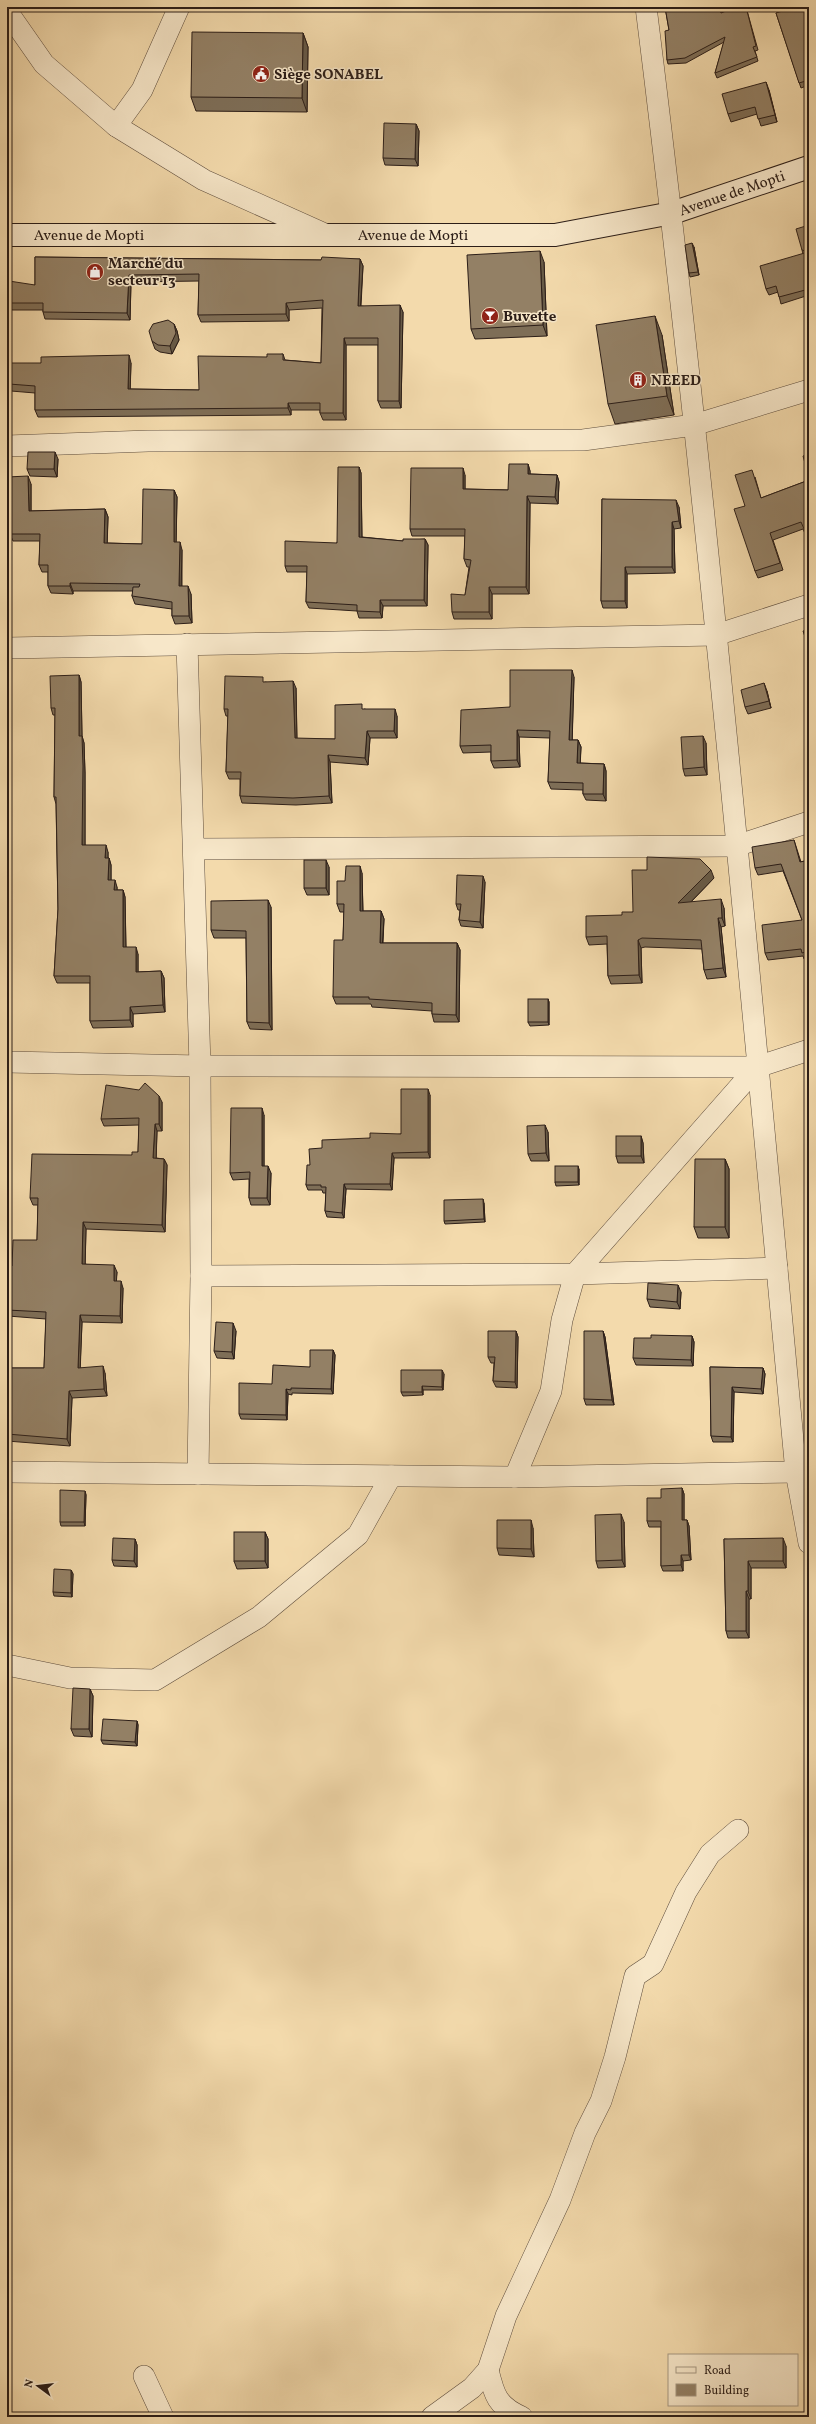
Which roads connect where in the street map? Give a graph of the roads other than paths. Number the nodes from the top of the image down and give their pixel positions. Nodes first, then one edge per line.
1 (179, 7) edge
2 (646, 7) edge
3 (7, 11) edge
4 (116, 126) junction
5 (809, 167) edge
6 (672, 214) junction
7 (7, 235) edge
8 (327, 235) junction
9 (809, 390) edge
10 (694, 425) junction
11 (7, 446) edge
12 (809, 605) edge
13 (716, 635) junction
14 (187, 644) junction
15 (7, 648) edge
16 (809, 822) edge
17 (736, 846) junction
18 (194, 850) junction
19 (809, 1050) edge
20 (7, 1062) edge
21 (200, 1066) junction
22 (756, 1067) junction
23 (777, 1268) junction
24 (575, 1274) junction
25 (201, 1276) junction
26 (803, 1470) edge
27 (7, 1472) edge
28 (198, 1474) junction
29 (391, 1476) junction
30 (515, 1477) junction
31 (809, 1543) edge
32 (7, 1664) edge
33 (738, 1830) dead end
34 (488, 2370) junction
35 (144, 2376) dead end
36 (163, 2417) edge
37 (432, 2417) edge
38 (522, 2417) edge

1 - 4 street
2 - 6 street
3 - 4 street
4 - 8 street
5 - 6 street, Avenue de Mopti
6 - 8 street, Avenue de Mopti
6 - 10 street
7 - 8 street, Avenue de Mopti
9 - 10 street
10 - 11 street
10 - 13 street
12 - 13 street
13 - 14 street
13 - 17 street
14 - 15 street
14 - 18 street
16 - 17 street
17 - 18 street
17 - 22 street
18 - 21 street
19 - 22 street
20 - 21 street
21 - 22 street
21 - 25 street
22 - 23 street
22 - 24 street
23 - 24 street
23 - 26 street
24 - 25 street
24 - 30 street
25 - 28 street
26 - 30 street
26 - 31 street
27 - 28 street
28 - 29 street
29 - 30 street
29 - 32 street
33 - 34 street
34 - 37 street
34 - 38 street
35 - 36 street

